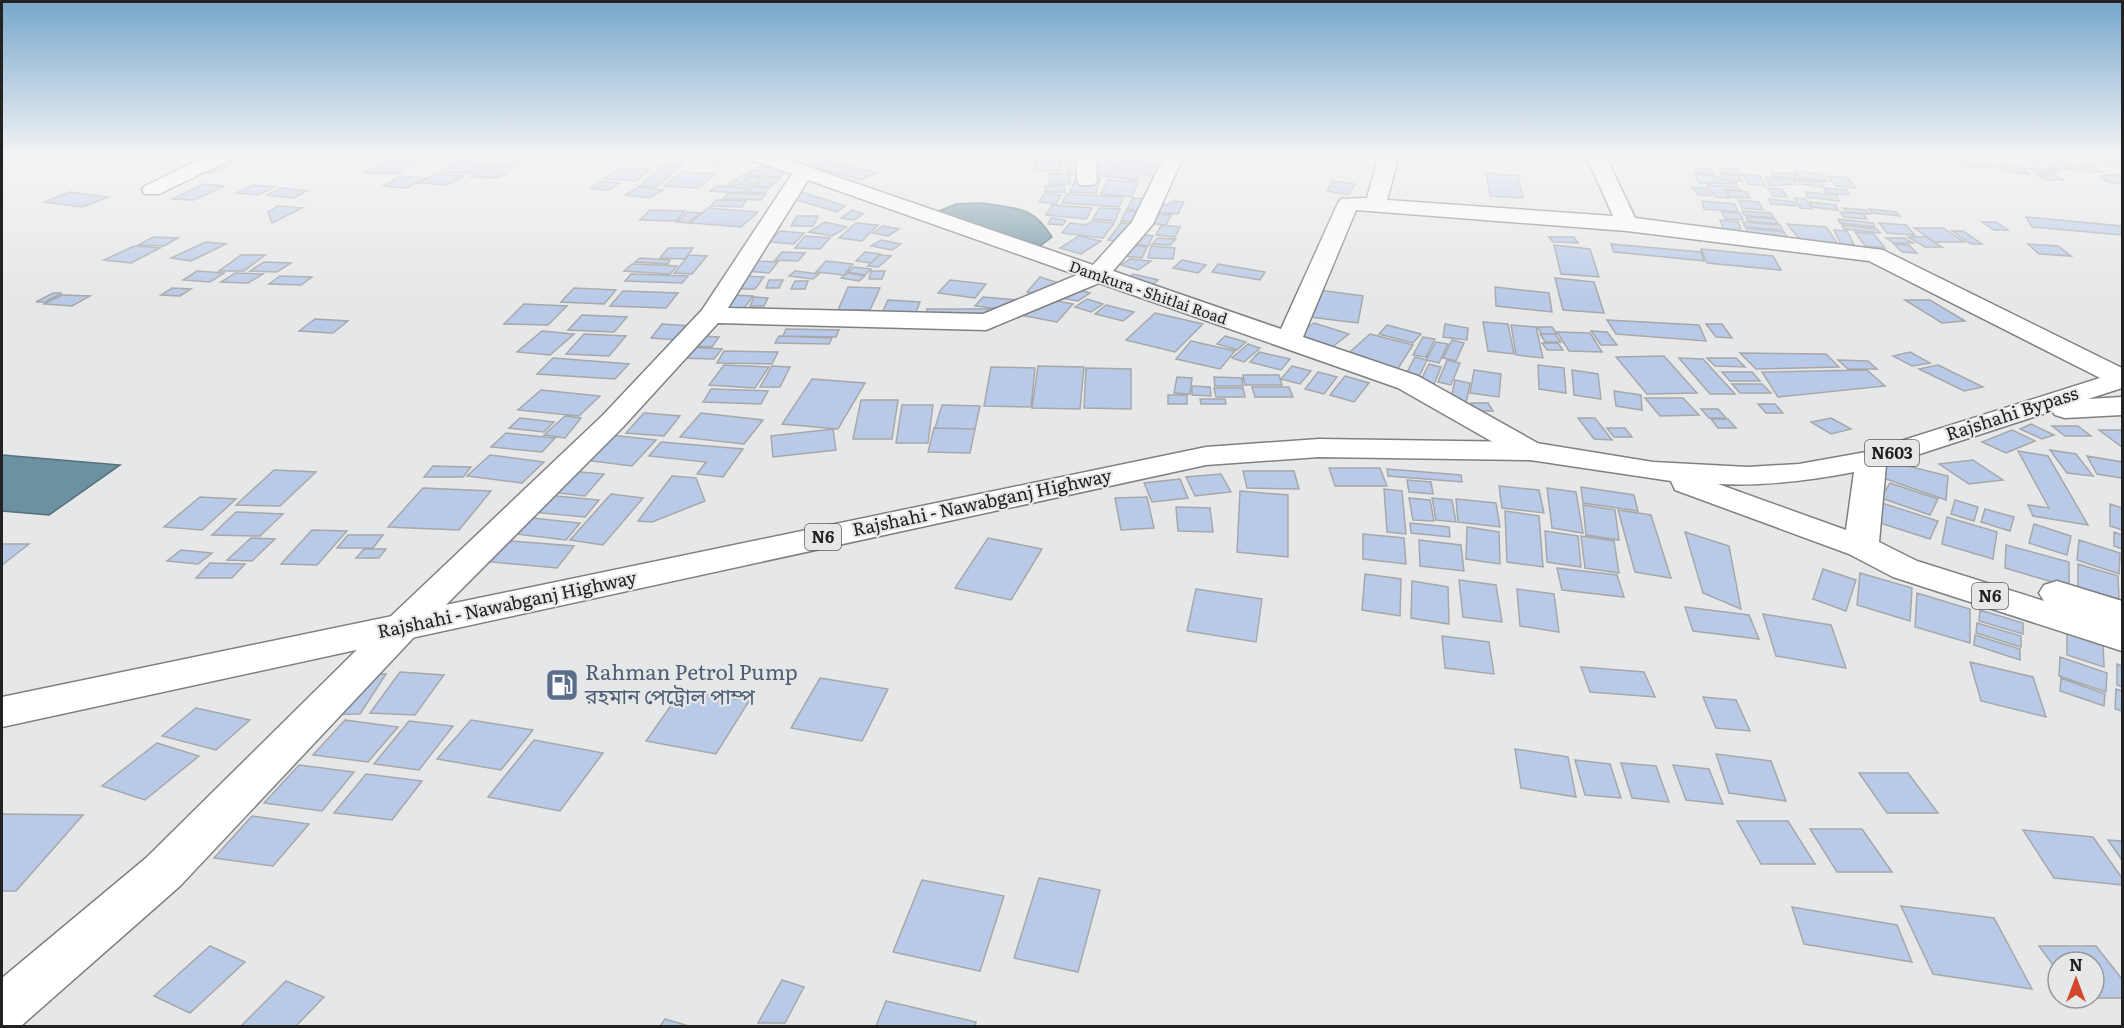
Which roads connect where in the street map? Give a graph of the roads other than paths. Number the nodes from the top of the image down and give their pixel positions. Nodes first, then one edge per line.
1 (769, 203) edge
2 (897, 203) edge
3 (1152, 203) edge
4 (1617, 203) edge
5 (1375, 205) joint
6 (1627, 224) junction
7 (1097, 275) junction
8 (711, 315) junction
9 (1288, 342) junction
10 (2122, 379) edge
11 (2122, 406) edge
12 (2024, 410) junction
13 (1530, 451) junction
14 (1871, 460) junction
15 (1653, 471) junction
16 (1861, 547) junction
17 (2122, 614) edge
18 (402, 627) junction
19 (2122, 638) edge
20 (2, 711) edge
21 (2, 1010) edge

1 - 8 main road
2 - 7 main road, Damkura - Shitlai Road
3 - 7 main road
4 - 6 main road
5 - 6 main road
5 - 9 main road
6 - 10 main road
7 - 8 main road
7 - 9 main road, Damkura - Shitlai Road
8 - 18 main road
9 - 13 main road, Damkura - Shitlai Road
10 - 12 main road, Rajshahi Bypass / N603
11 - 12 main road, N603
12 - 14 main road, Rajshahi Bypass / N603
13 - 15 main road, Rajshahi - Nawabganj Highway / N6
13 - 18 main road, Rajshahi - Nawabganj Highway / N6
14 - 15 main road, Rajshahi Bypass / N603
14 - 16 main road
15 - 16 main road, N6
16 - 17 main road, N6
16 - 19 main road, N6
18 - 20 main road, Rajshahi - Nawabganj Highway / N6
18 - 21 main road

